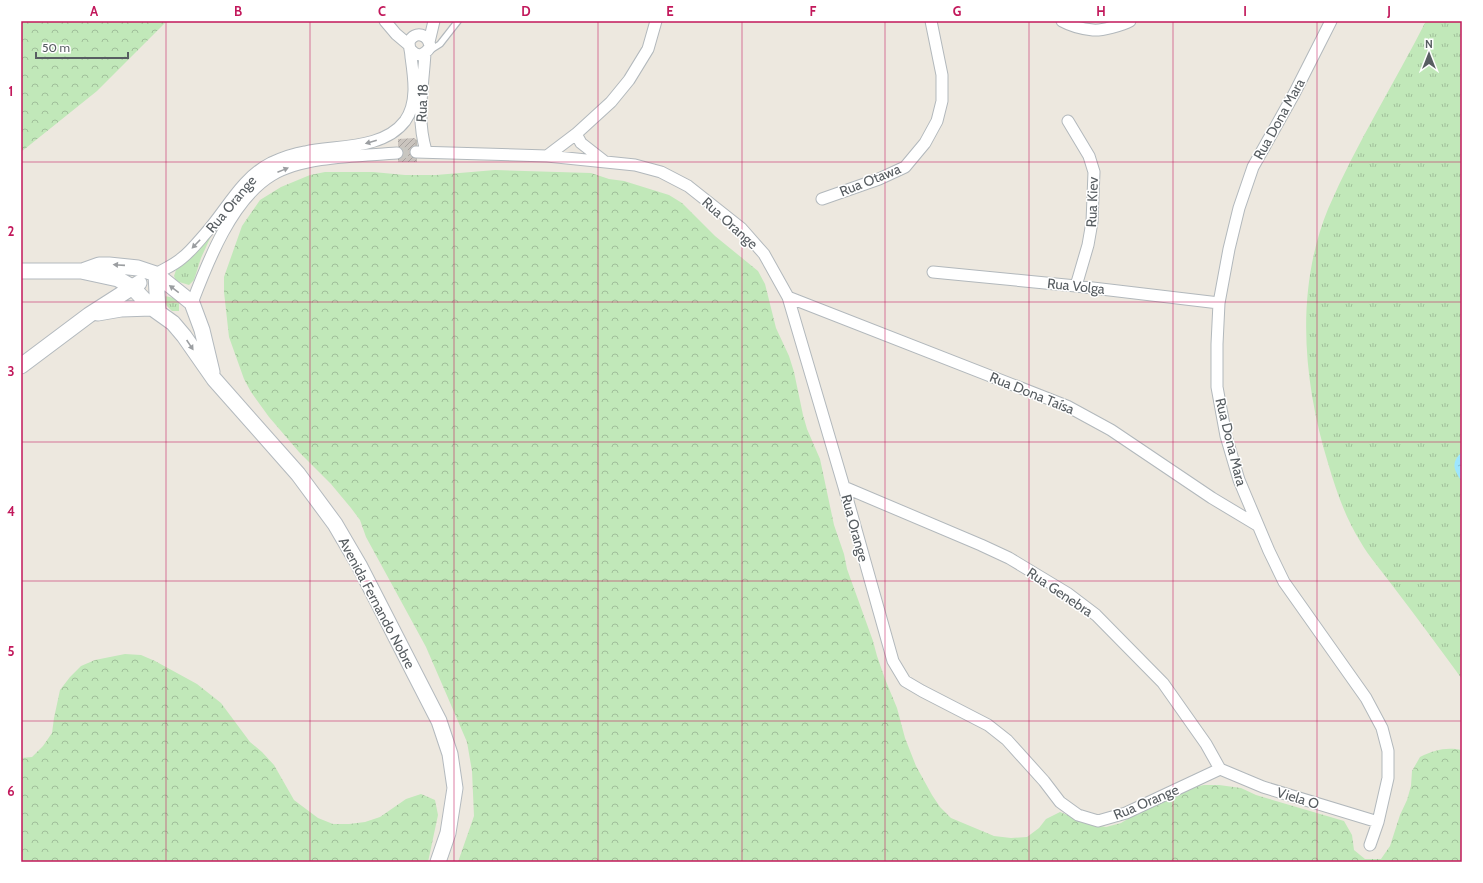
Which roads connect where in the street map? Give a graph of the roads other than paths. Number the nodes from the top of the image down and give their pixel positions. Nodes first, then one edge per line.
1 (385, 21) edge
2 (427, 21) edge
3 (434, 21) edge
4 (458, 21) edge
5 (656, 21) edge
6 (931, 21) edge
7 (1062, 21) edge
8 (1130, 21) edge
9 (1331, 21) edge
10 (412, 42) junction
11 (427, 49) junction
12 (1068, 121) dead end
13 (404, 123) joint
14 (576, 134) junction
15 (397, 153) tunnel mouth
16 (547, 156) junction
17 (607, 163) junction
18 (822, 199) dead end
19 (21, 271) edge
20 (81, 271) junction
21 (933, 272) dead end
22 (156, 274) junction
23 (1076, 286) junction
24 (132, 287) junction
25 (788, 297) junction
26 (192, 303) junction
27 (1219, 303) junction
28 (155, 310) junction
29 (89, 315) junction
30 (173, 323) junction
31 (21, 366) edge
32 (214, 379) junction
33 (844, 487) junction
34 (1257, 525) junction
35 (1220, 769) junction
36 (1378, 822) junction
37 (1370, 845) dead end
38 (438, 862) edge

1 - 10 street
2 - 10 street
3 - 11 street, Rua 18
4 - 11 lane
5 - 14 street
6 - 18 street, Rua Otawa
7 - 8 street
9 - 27 street, Rua Dona Mara
10 - 11 street
10 - 11 street
10 - 13 street, Rua 18
11 - 16 street, Rua 18
12 - 23 street, Rua Kiev
13 -> 22 street, Rua Orange
14 - 16 street
14 - 17 street
26 -> 15 street, Rua Orange
16 - 17 street, Rua Orange
17 - 25 street, Rua Orange
19 - 20 main road
22 -> 20 main road
20 - 24 main road, Avenida Fernando Nobre
21 - 23 street, Rua Volga
22 - 24 main road
26 -> 22 main road
22 - 28 main road
23 - 27 street, Rua Volga
24 - 28 main road, Avenida Fernando Nobre
24 - 29 main road
25 - 33 street, Rua Orange
25 - 34 street, Rua Dona Taísa
26 - 30 main road
26 - 32 main road, Avenida Fernando Nobre
27 - 34 street, Rua Dona Mara
28 - 29 main road
28 - 30 main road, Avenida Fernando Nobre
29 - 31 main road
30 -> 32 main road, Avenida Fernando Nobre
32 - 38 main road, Avenida Fernando Nobre
33 - 35 street, Rua Genebra
33 - 35 street, Rua Orange
34 - 36 street, Rua Dona Mara
35 - 36 street, Viela O
36 - 37 street, Rua Dona Mara

